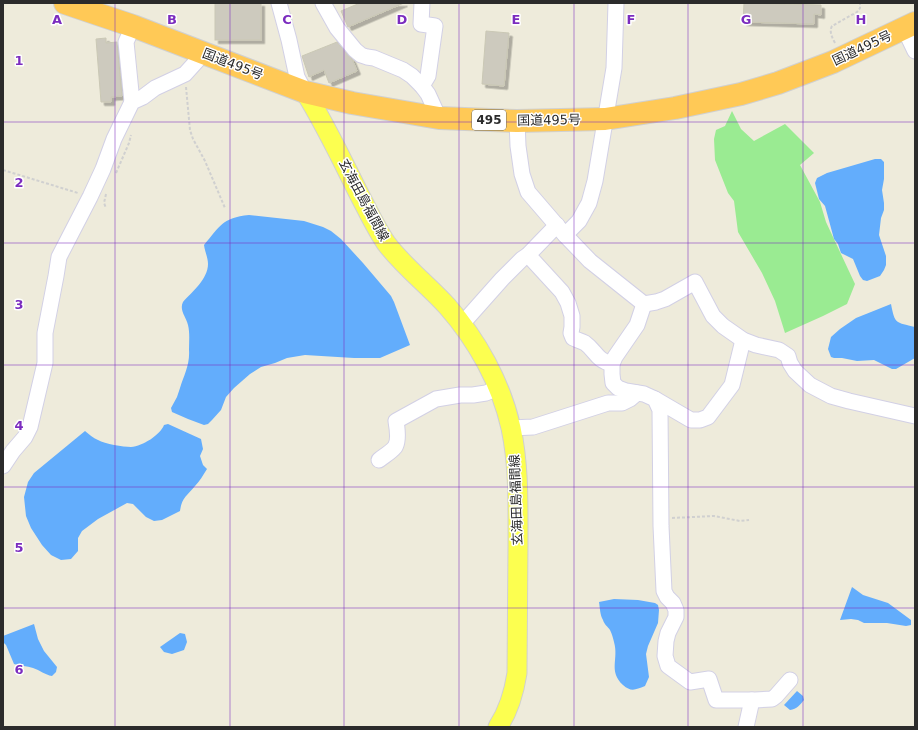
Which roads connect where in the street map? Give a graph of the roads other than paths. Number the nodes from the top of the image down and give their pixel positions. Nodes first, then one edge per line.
1 (65, 3) edge
2 (279, 3) edge
3 (323, 3) edge
4 (422, 3) edge
5 (616, 3) edge
6 (133, 26) junction
7 (910, 26) edge
8 (915, 51) edge
9 (204, 53) junction
10 (422, 86) junction
11 (305, 92) junction
12 (132, 102) junction
13 (439, 118) junction
14 (605, 119) junction
15 (517, 121) junction
16 (561, 230) junction
17 (528, 255) junction
18 (644, 304) junction
19 (462, 324) junction
20 (743, 340) junction
21 (612, 364) junction
22 (498, 388) junction
23 (637, 393) junction
24 (655, 399) junction
25 (915, 416) edge
26 (511, 428) junction
27 (379, 460) dead end
28 (3, 466) edge
29 (790, 680) dead end
30 (752, 700) junction
31 (498, 727) edge
32 (746, 727) edge

1 - 6 highway, 国道495号 / 495
2 - 11 street
3 - 10 street
4 - 10 street
5 - 14 street
6 - 9 highway, 国道495号 / 495
6 - 12 street
7 - 8 street
7 - 14 highway, 国道495号 / 495
9 - 11 highway, 国道495号 / 495
9 - 12 street
10 - 13 street
11 - 13 highway, 国道495号 / 495
11 - 19 main road, 玄海田島福間線
12 - 28 street
13 - 15 highway, 国道495号 / 495
14 - 15 highway, 国道495号 / 495
14 - 16 street
15 - 16 street
16 - 17 street
16 - 18 street
17 - 19 street
17 - 21 street
18 - 20 street
18 - 21 street
19 - 22 main road, 玄海田島福間線
20 - 24 street
20 - 25 street
21 - 23 street
22 - 26 main road, 玄海田島福間線
22 - 27 street
23 - 24 street
23 - 26 street
24 - 30 street
26 - 31 main road, 玄海田島福間線
29 - 30 street
30 - 32 street

